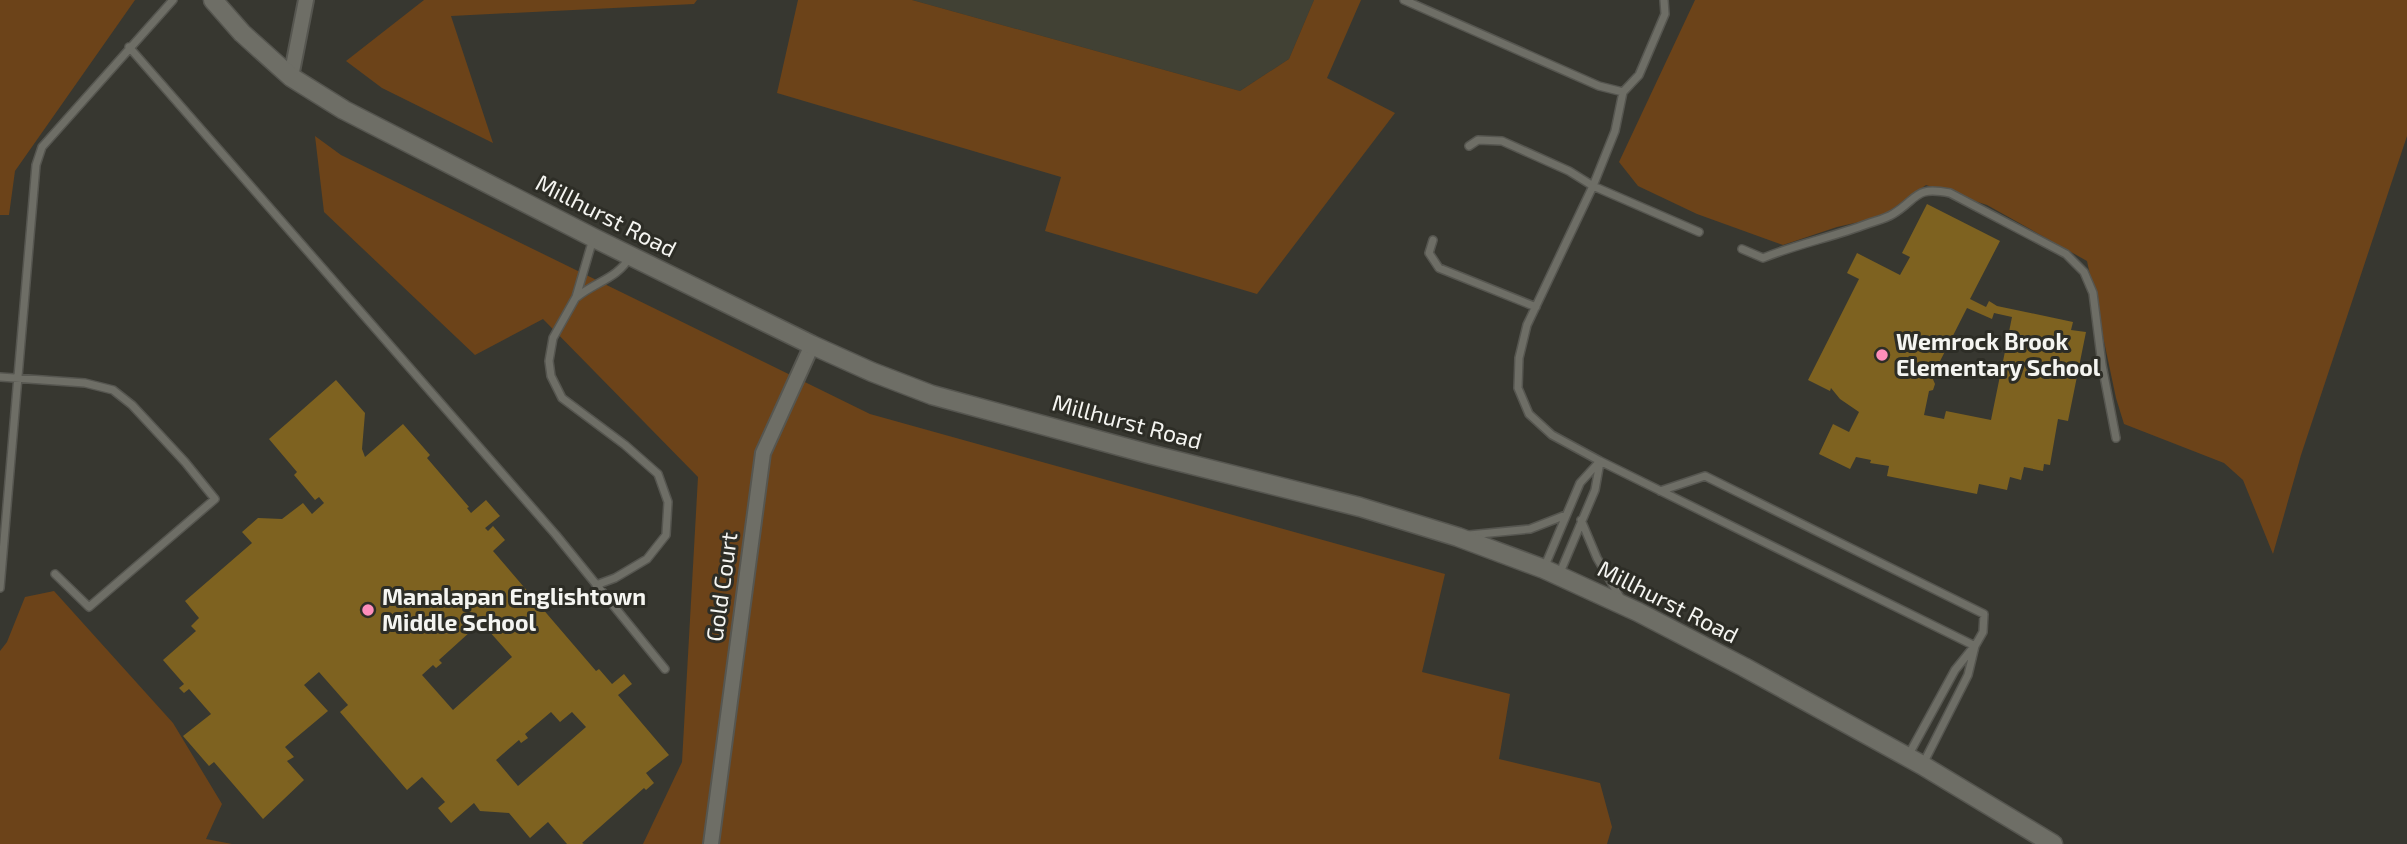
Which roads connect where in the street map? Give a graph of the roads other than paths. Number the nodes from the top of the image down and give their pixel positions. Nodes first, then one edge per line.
1 (173, 0) edge
2 (213, 0) edge
3 (306, 0) edge
4 (1404, 0) edge
5 (1664, 0) edge
6 (129, 47) junction
7 (291, 76) junction
8 (1623, 92) junction
9 (1469, 146) dead end
10 (1592, 186) junction
11 (1699, 232) dead end
12 (594, 238) junction
13 (1433, 240) dead end
14 (1742, 250) dead end
15 (630, 255) junction
16 (576, 297) junction
17 (1536, 307) junction
18 (812, 345) junction
19 (0, 377) edge
20 (17, 379) junction
21 (2116, 438) dead end
22 (1600, 461) junction
23 (1660, 491) junction
24 (1566, 515) junction
25 (1581, 520) junction
26 (1458, 537) junction
27 (1552, 572) junction
28 (55, 574) dead end
29 (596, 585) junction
30 (0, 588) edge
31 (1625, 606) junction
32 (1975, 646) junction
33 (666, 669) dead end
34 (1915, 761) junction
35 (711, 844) edge
36 (2053, 844) edge

1 - 6 lane
2 - 7 street, Millhurst Road
3 - 7 street
4 - 8 lane
5 - 8 lane
6 - 20 lane
6 - 29 lane
7 - 12 street, Millhurst Road
8 - 10 lane
9 - 10 lane
10 - 11 lane
10 - 17 lane
12 - 15 street, Millhurst Road
12 - 16 lane
13 - 17 lane
14 - 21 lane
15 - 16 lane
15 - 18 street, Millhurst Road
16 - 29 lane
17 - 22 lane
18 - 26 street, Millhurst Road
18 - 35 street, Gold Court
19 - 20 lane
20 - 28 lane
20 - 30 lane
22 - 23 lane
22 - 24 lane
22 - 25 lane
23 - 32 lane
23 - 32 lane
24 - 26 lane
24 - 27 lane
25 - 27 lane
25 - 31 lane
26 - 27 street, Millhurst Road
27 - 31 street, Millhurst Road
29 - 33 lane
31 - 34 street, Millhurst Road
32 - 34 lane
32 - 34 lane
34 - 36 street, Millhurst Road

